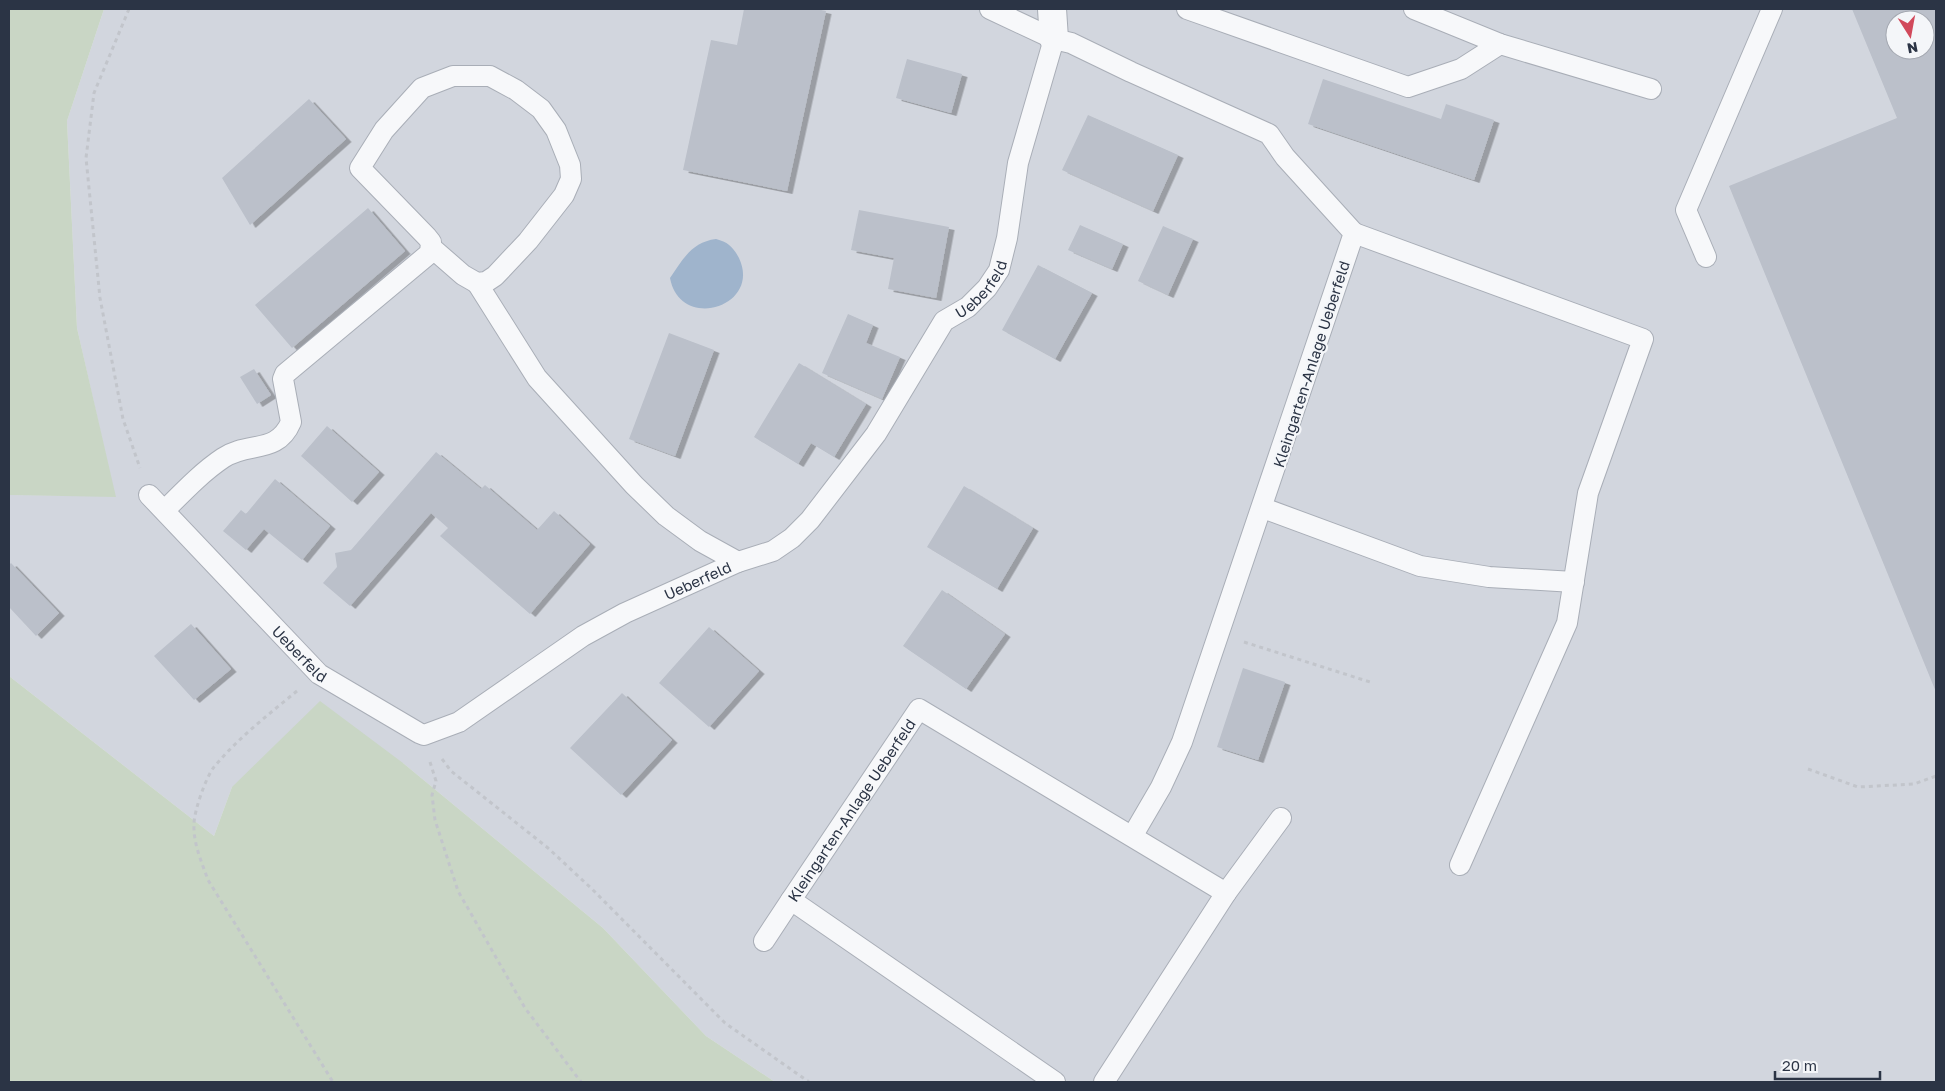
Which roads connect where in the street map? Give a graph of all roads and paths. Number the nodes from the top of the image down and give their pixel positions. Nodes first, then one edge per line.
1 (129, 9) edge
2 (990, 9) edge
3 (1052, 9) edge
4 (1187, 9) edge
5 (1414, 9) edge
6 (1772, 9) edge
7 (1054, 39) junction
8 (1500, 44) junction
9 (1651, 89) dead end
10 (1354, 233) junction
11 (432, 248) junction
12 (1706, 258) dead end
13 (477, 283) junction
14 (149, 495) joint
15 (1263, 508) junction
16 (165, 510) junction
17 (738, 562) junction
18 (1574, 582) junction
19 (1220, 634) junction
20 (318, 674) junction
21 (1370, 682) dead end
22 (421, 734) junction
23 (1808, 769) dead end
24 (1936, 776) edge
25 (1281, 818) dead end
26 (1133, 835) junction
27 (1460, 865) dead end
28 (1226, 893) junction
29 (791, 900) junction
30 (764, 941) dead end
31 (333, 1082) edge
32 (581, 1082) edge
33 (809, 1082) edge
34 (1055, 1082) edge
35 (1104, 1082) edge

1 - 14 path
2 - 7 lane
3 - 7 street
4 - 8 lane
5 - 8 lane
6 - 12 lane
7 - 10 lane
7 - 17 lane, Ueberfeld
8 - 9 lane
10 - 15 lane, Kleingarten-Anlage Ueberfeld
10 - 18 lane
11 - 13 lane
11 - 13 lane
11 - 16 lane
13 - 17 lane
14 - 16 lane, Ueberfeld
15 - 18 lane
15 - 19 lane, Kleingarten-Anlage Ueberfeld
16 - 20 lane, Ueberfeld
17 - 22 lane, Ueberfeld
18 - 27 lane
19 - 21 path
19 - 26 lane, Kleingarten-Anlage Ueberfeld
20 - 22 lane, Ueberfeld
20 - 31 path
22 - 32 path
22 - 33 path
23 - 24 path
25 - 28 lane
26 - 28 lane, Kleingarten-Anlage Ueberfeld
26 - 29 lane, Kleingarten-Anlage Ueberfeld
28 - 35 lane
29 - 30 lane
29 - 34 lane, Kleingarten-Anlage Ueberfeld

